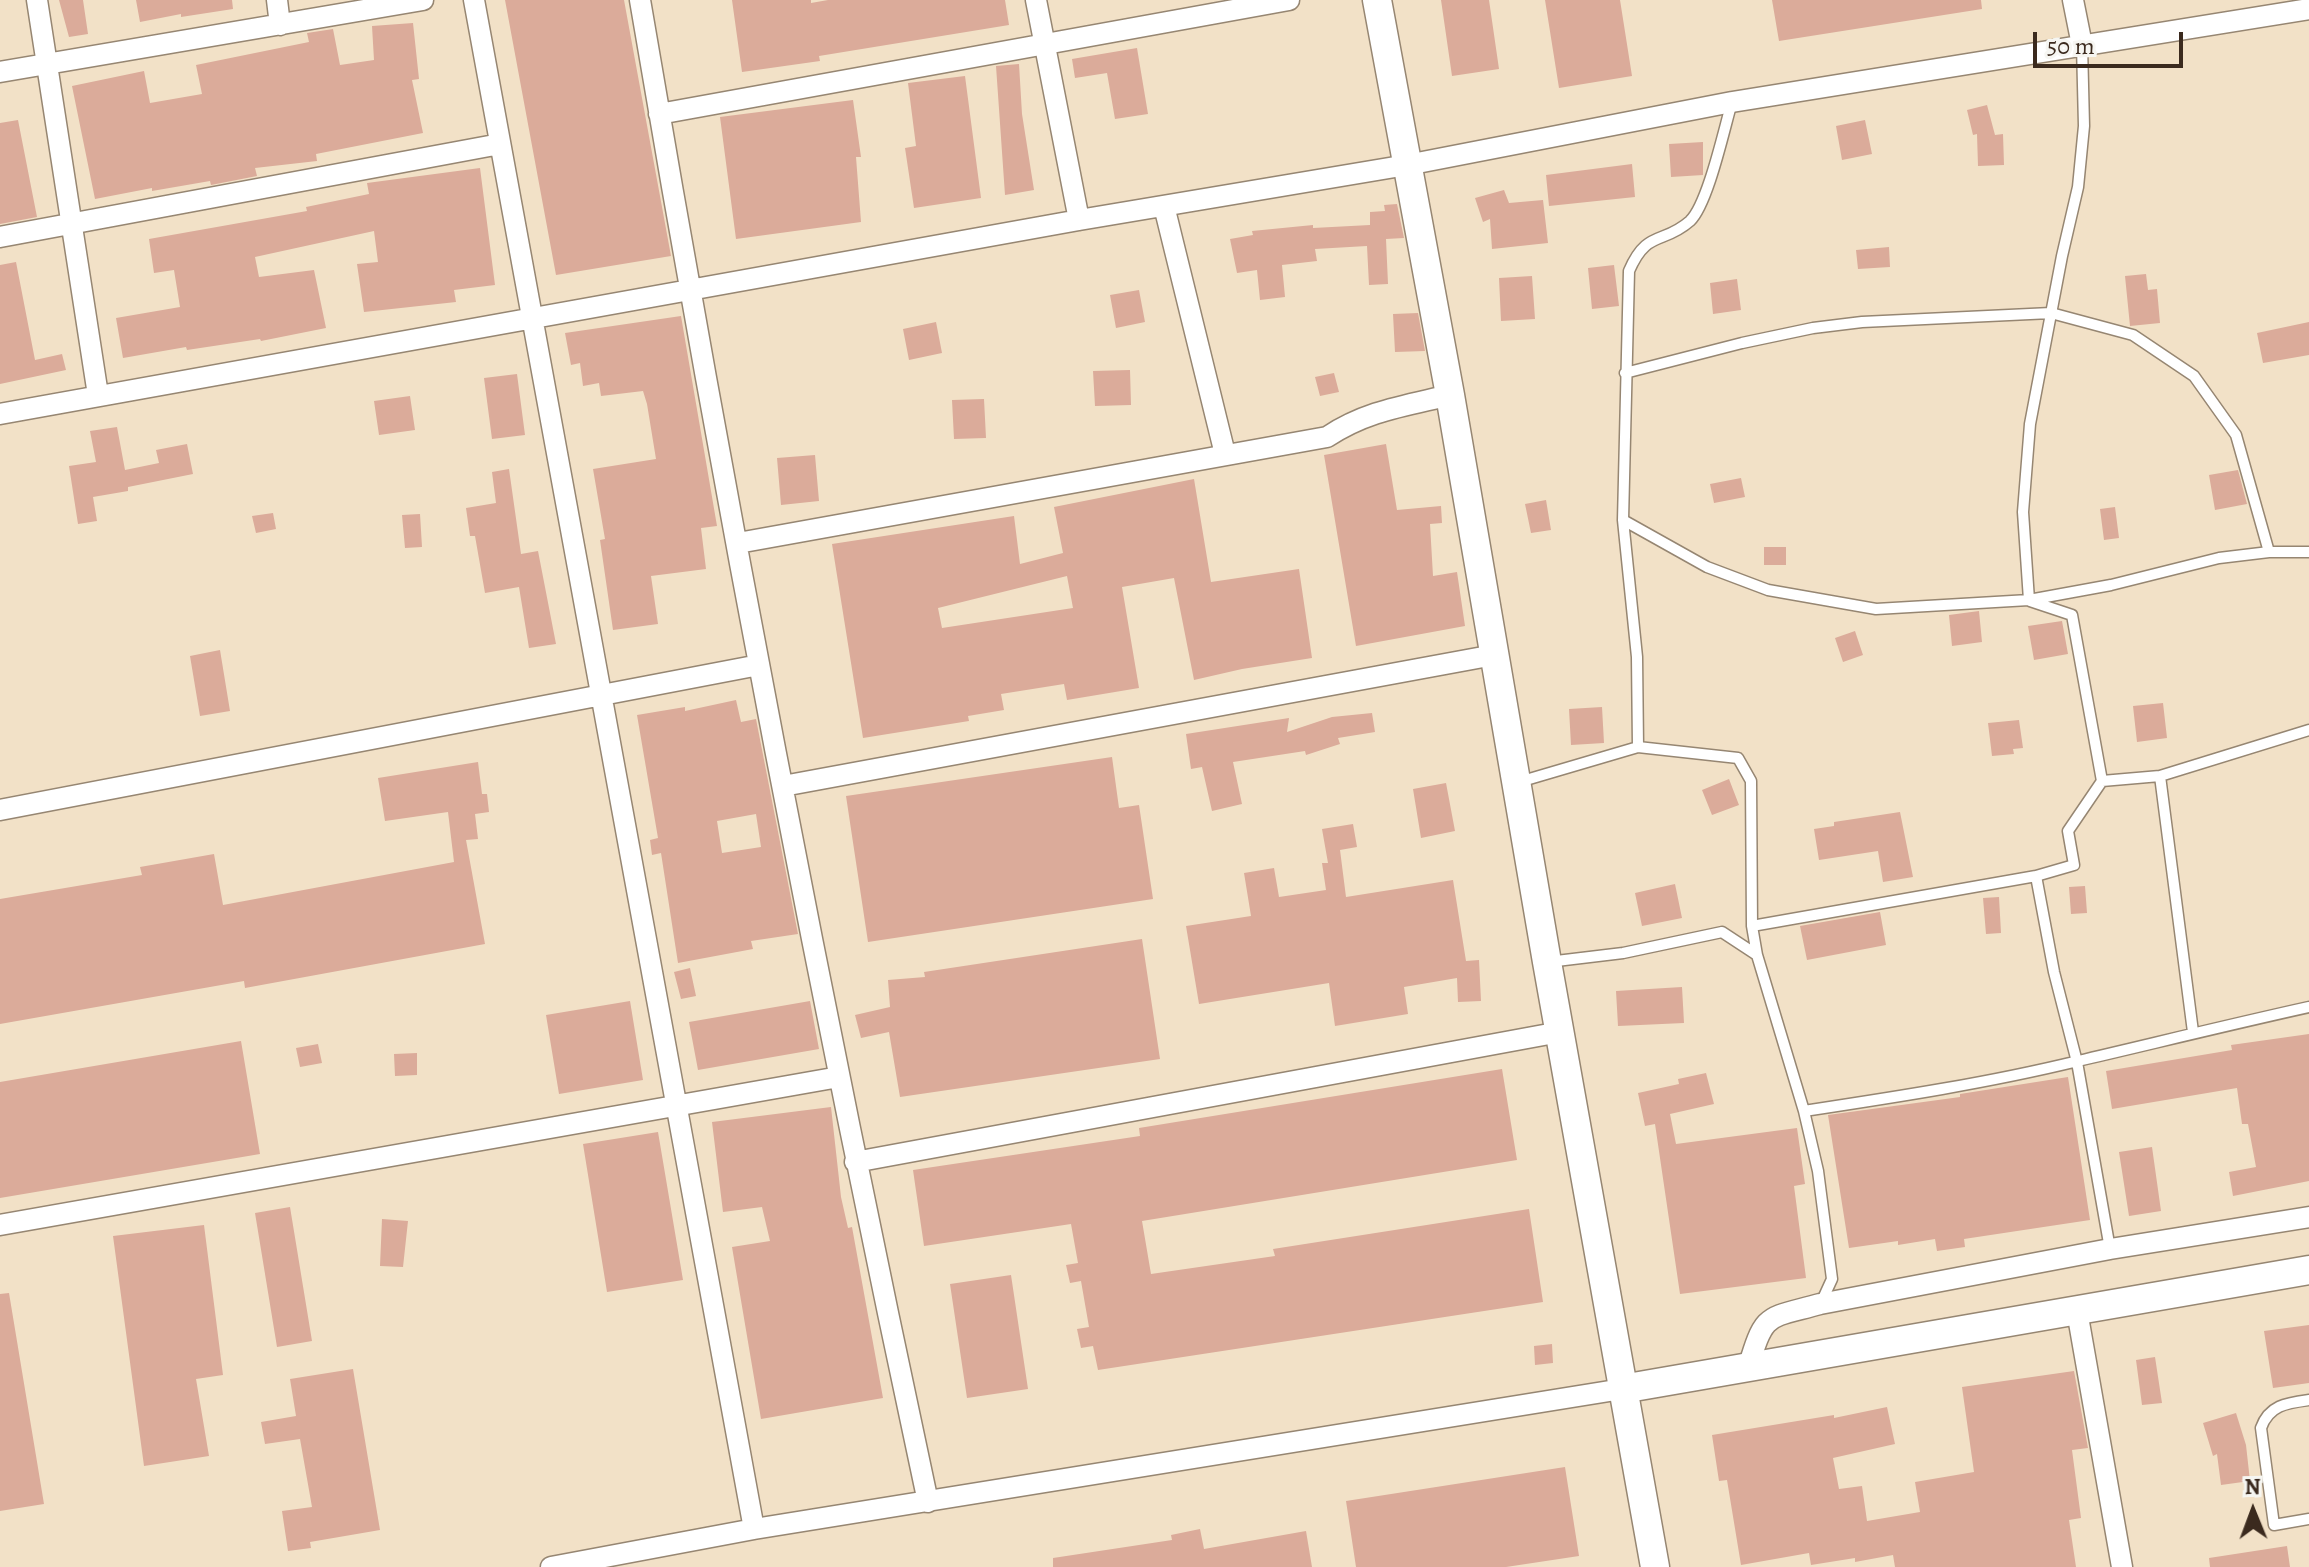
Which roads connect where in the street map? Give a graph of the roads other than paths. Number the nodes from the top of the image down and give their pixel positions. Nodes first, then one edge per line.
1 (37, 0) edge
2 (277, 0) edge
3 (423, 0) edge
4 (474, 0) edge
5 (640, 0) edge
6 (1036, 0) edge
7 (1289, 0) edge
8 (1377, 0) edge
9 (2073, 0) edge
10 (2309, 9) edge
11 (280, 25) junction
12 (1044, 43) junction
13 (2082, 45) junction
14 (47, 64) junction
15 (0, 72) edge
16 (1732, 102) junction
17 (659, 114) junction
18 (500, 144) junction
19 (1407, 165) junction
20 (1164, 206) junction
21 (1079, 220) junction
22 (71, 223) junction
23 (0, 237) edge
24 (690, 291) junction
25 (2051, 313) junction
26 (533, 320) junction
27 (1625, 373) junction
28 (98, 395) junction
29 (1450, 395) junction
30 (0, 414) edge
31 (1225, 454) junction
32 (1623, 520) junction
33 (738, 543) junction
34 (2269, 552) junction
35 (2309, 552) edge
36 (2029, 600) junction
37 (1494, 655) junction
38 (759, 665) junction
39 (602, 695) junction
40 (2309, 730) edge
41 (1638, 747) junction
42 (2160, 776) junction
43 (2102, 781) junction
44 (1517, 782) junction
45 (783, 786) junction
46 (0, 810) edge
47 (2036, 876) junction
48 (1752, 926) junction
49 (1757, 955) junction
50 (1547, 962) junction
51 (2309, 1007) edge
52 (1560, 1032) junction
53 (2193, 1032) junction
54 (2077, 1062) junction
55 (839, 1077) junction
56 (677, 1105) junction
57 (1804, 1111) junction
58 (855, 1162) junction
59 (2309, 1217) edge
60 (0, 1225) edge
61 (2110, 1249) junction
62 (2309, 1270) edge
63 (1820, 1304) junction
64 (2077, 1311) junction
65 (1748, 1368) junction
66 (1622, 1389) junction
67 (2309, 1400) edge
68 (928, 1502) junction
69 (2309, 1519) edge
70 (754, 1529) junction
71 (609, 1562) edge
72 (551, 1567) edge
73 (1655, 1567) edge
74 (2122, 1567) edge

1 - 14 street
2 - 11 street
3 - 11 street
4 - 18 street
5 - 17 street
6 - 12 street
7 - 12 street
8 - 19 street
9 - 13 street
10 - 13 street
11 - 14 street
12 - 17 street
12 - 21 street
13 - 16 street
13 - 25 lane
14 - 15 street
14 - 22 street
16 - 19 street
16 - 27 lane
17 - 24 street
18 - 22 street
18 - 26 street
19 - 20 street
19 - 29 street
20 - 21 street
20 - 31 street
21 - 24 street
22 - 23 street
22 - 28 street
24 - 26 street
24 - 33 street
25 - 27 lane
25 - 34 lane
25 - 36 lane
26 - 28 street
26 - 39 street
27 - 32 lane
28 - 30 street
29 - 31 street
29 - 37 street
31 - 33 street
32 - 36 lane
32 - 41 lane
33 - 38 street
34 - 35 lane
34 - 36 lane
36 - 43 lane
37 - 44 street
37 - 45 street
38 - 39 street
38 - 45 street
39 - 46 street
39 - 56 street
40 - 42 lane
41 - 44 lane
41 - 48 lane
42 - 43 lane
42 - 53 lane
43 - 47 lane
44 - 50 street
45 - 55 street
47 - 48 lane
47 - 54 lane
48 - 49 lane
49 - 50 lane
49 - 57 lane
50 - 52 street
51 - 53 lane
52 - 58 street
52 - 66 street
53 - 54 lane
54 - 57 lane
54 - 61 lane
55 - 56 street
55 - 58 street
56 - 60 street
56 - 70 street
57 - 63 lane
58 - 68 street
59 - 61 street
61 - 63 street
62 - 64 street
63 - 65 street
64 - 65 street
64 - 74 street
65 - 66 street
66 - 68 street
66 - 73 street
67 - 69 lane
68 - 70 street
70 - 71 street
71 - 72 street

